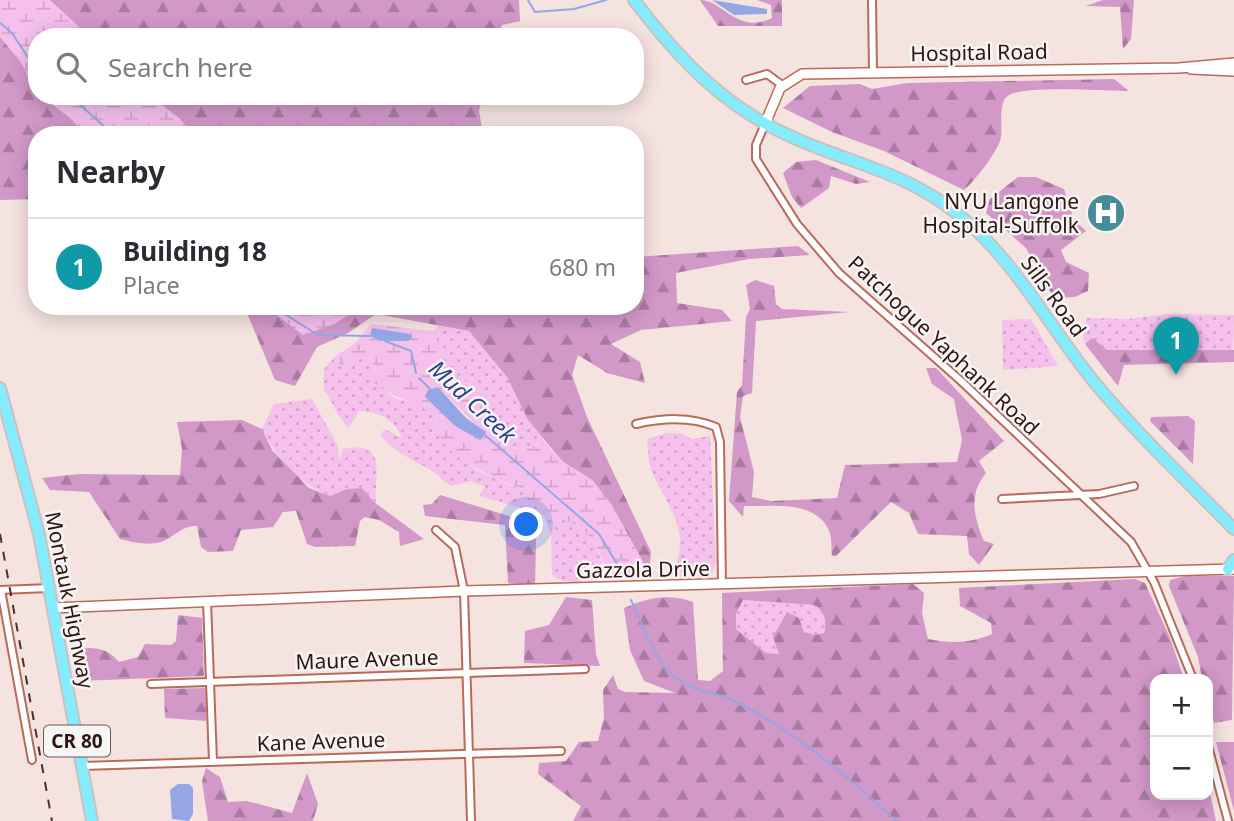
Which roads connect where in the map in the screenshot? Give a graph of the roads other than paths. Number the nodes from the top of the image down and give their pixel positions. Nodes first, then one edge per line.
1 (634, 0) edge
2 (872, 0) edge
3 (1234, 63) edge
4 (1179, 68) junction
5 (873, 71) junction
6 (1234, 71) edge
7 (746, 80) dead end
8 (782, 85) junction
9 (765, 124) junction
10 (0, 388) edge
11 (636, 424) dead end
12 (1134, 486) dead end
13 (1079, 495) junction
14 (1002, 499) dead end
15 (1231, 526) edge
16 (436, 530) dead end
17 (1234, 540) edge
18 (1232, 566) edge
19 (1148, 571) junction
20 (722, 584) junction
21 (50, 589) junction
22 (0, 590) edge
23 (464, 591) junction
24 (207, 601) junction
25 (53, 608) junction
26 (585, 669) dead end
27 (466, 673) junction
28 (1191, 674) edge
29 (211, 682) junction
30 (151, 684) dead end
31 (561, 751) dead end
32 (469, 753) junction
33 (32, 760) dead end
34 (213, 762) junction
35 (1213, 765) edge
36 (82, 766) junction
37 (92, 821) edge
38 (471, 821) edge
39 (1228, 821) edge

1 - 9 main road, Sills Road
2 - 5 street
3 - 4 street, Hospital Road
4 - 5 street, Hospital Road
4 - 6 street, Hospital Road
5 - 8 street, Hospital Road
7 - 8 street
8 - 9 street
9 - 13 street, Patchogue Yaphank Road
9 - 15 main road, Sills Road
10 - 21 main road, Montauk Highway / CR 80
11 - 20 street
12 - 13 street
13 - 14 street
13 - 19 street, Patchogue Yaphank Road
15 - 17 main road
16 - 23 street
18 - 19 street, Gazzola Drive
19 - 20 street, Gazzola Drive
19 - 28 street, Patchogue Yaphank Road
20 - 23 street, Gazzola Drive
21 - 22 street
21 - 25 main road, Montauk Highway / CR 80
22 - 33 street
23 - 24 street, Gazzola Drive
23 - 27 street
24 - 25 street, Gazzola Drive
24 - 29 street
25 - 36 main road, Montauk Highway / CR 80
26 - 27 street, Maure Avenue
27 - 29 street, Maure Avenue
27 - 32 street
29 - 30 street, Maure Avenue
29 - 34 street
31 - 32 street, Kane Avenue
32 - 34 street, Kane Avenue
32 - 38 street
34 - 36 street, Kane Avenue
35 - 39 street
36 - 37 main road, Montauk Highway / CR 80

